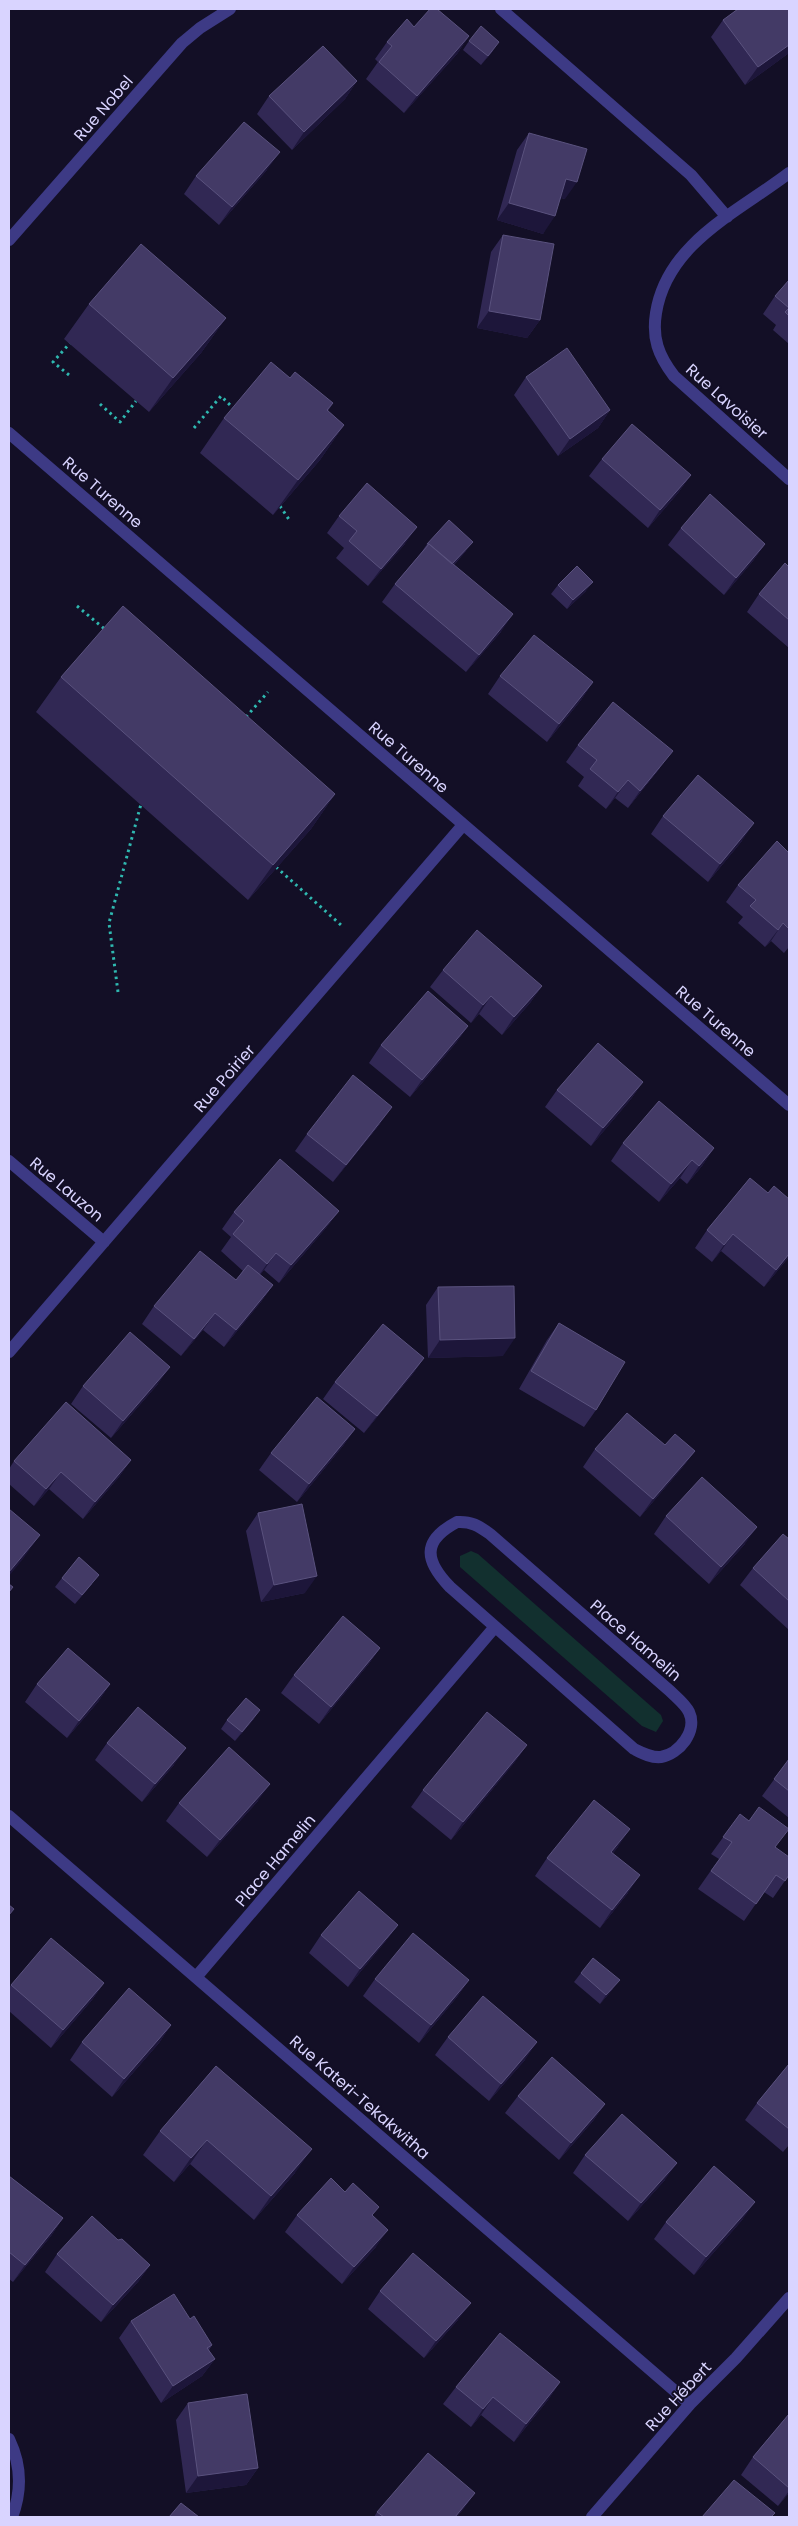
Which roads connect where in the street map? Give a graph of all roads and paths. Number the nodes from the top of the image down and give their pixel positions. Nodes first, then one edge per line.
1 (230, 9) edge
2 (501, 9) edge
3 (789, 173) edge
4 (727, 216) junction
5 (9, 240) edge
6 (70, 343) dead end
7 (69, 376) dead end
8 (136, 401) dead end
9 (100, 404) dead end
10 (236, 410) edge
11 (194, 428) dead end
12 (9, 433) edge
13 (789, 479) edge
14 (280, 506) dead end
15 (290, 521) dead end
16 (77, 606) dead end
17 (111, 634) edge
18 (285, 672) junction
19 (243, 720) edge
20 (141, 804) dead end
21 (463, 826) junction
22 (276, 868) edge
23 (361, 944) junction
24 (118, 992) dead end
25 (789, 1105) edge
26 (9, 1161) edge
27 (104, 1242) junction
28 (9, 1352) edge
29 (494, 1628) junction
30 (9, 1816) edge
31 (197, 1976) junction
32 (789, 2298) edge
33 (690, 2404) junction
34 (9, 2439) edge
35 (12, 2517) edge
36 (592, 2517) edge

1 - 5 street, Rue Nobel
2 - 4 street
3 - 4 street, Rue Lavoisier
4 - 13 street, Rue Lavoisier
6 - 7 path
8 - 9 path
10 - 11 path
12 - 18 street, Rue Turenne
14 - 15 path
16 - 17 path
18 - 19 path
18 - 21 street, Rue Turenne
20 - 24 path
21 - 23 street, Rue Poirier
21 - 25 street, Rue Turenne
22 - 23 path
23 - 27 street, Rue Poirier
26 - 27 street, Rue Lauzon
27 - 28 street, Rue Poirier
29 - 29 street, Place Hamelin
29 - 31 street, Place Hamelin
30 - 31 street, Rue Kateri-Tekakwitha
31 - 33 street, Rue Kateri-Tekakwitha
32 - 33 street, Rue Hébert
33 - 36 street, Rue Hébert
34 - 35 street

